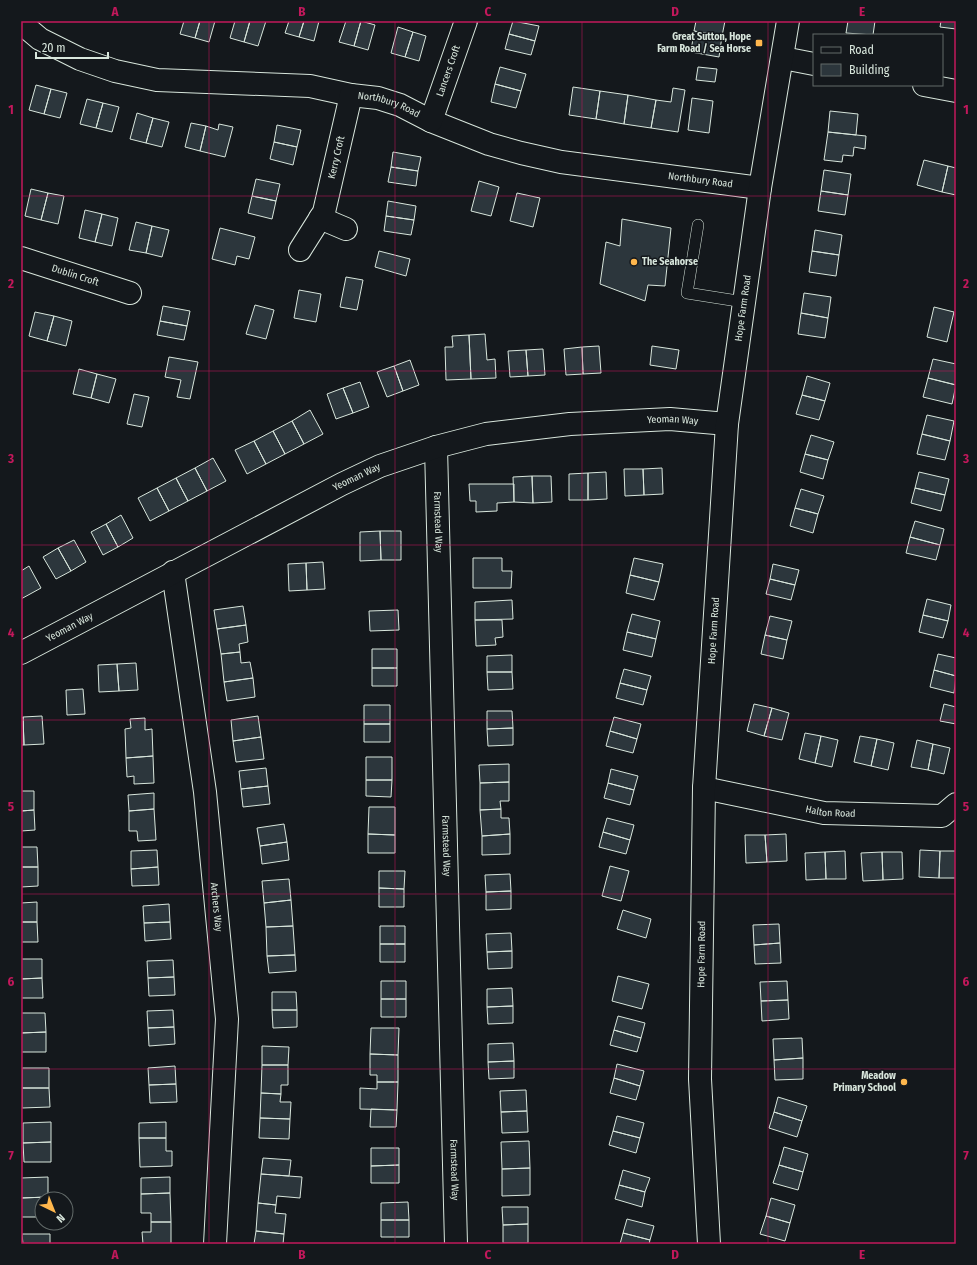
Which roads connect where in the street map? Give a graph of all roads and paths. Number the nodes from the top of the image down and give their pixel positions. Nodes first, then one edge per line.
1 (466, 21) edge
2 (788, 21) edge
3 (21, 23) edge
4 (783, 58) junction
5 (813, 64) edge
6 (929, 86) edge
7 (956, 91) edge
8 (351, 96) junction
9 (431, 120) junction
10 (760, 188) junction
11 (320, 218) junction
12 (698, 226) dead end
13 (346, 229) dead end
14 (300, 250) dead end
15 (21, 258) edge
16 (130, 293) dead end
17 (744, 302) junction
18 (727, 424) junction
19 (436, 447) junction
20 (173, 572) junction
21 (21, 653) edge
22 (704, 788) junction
23 (956, 804) edge
24 (215, 1244) edge
25 (456, 1244) edge
26 (708, 1244) edge

1 - 9 street, Lancers Croft
2 - 4 street, Hope Farm Road
3 - 8 street, Northbury Road
4 - 5 street
4 - 10 street, Hope Farm Road
6 - 7 street
8 - 9 street, Northbury Road
8 - 11 street, Kerry Croft
9 - 10 street, Northbury Road
10 - 17 street, Hope Farm Road
11 - 13 street
11 - 14 street, Kerry Croft
12 - 17 lane
15 - 16 street, Dublin Croft
17 - 18 street, Hope Farm Road
18 - 19 street, Yeoman Way
18 - 22 street, Hope Farm Road
19 - 20 street, Yeoman Way
19 - 25 street, Farmstead Way
20 - 21 street, Yeoman Way
20 - 24 street, Archers Way
22 - 23 street, Halton Road
22 - 26 street, Hope Farm Road

